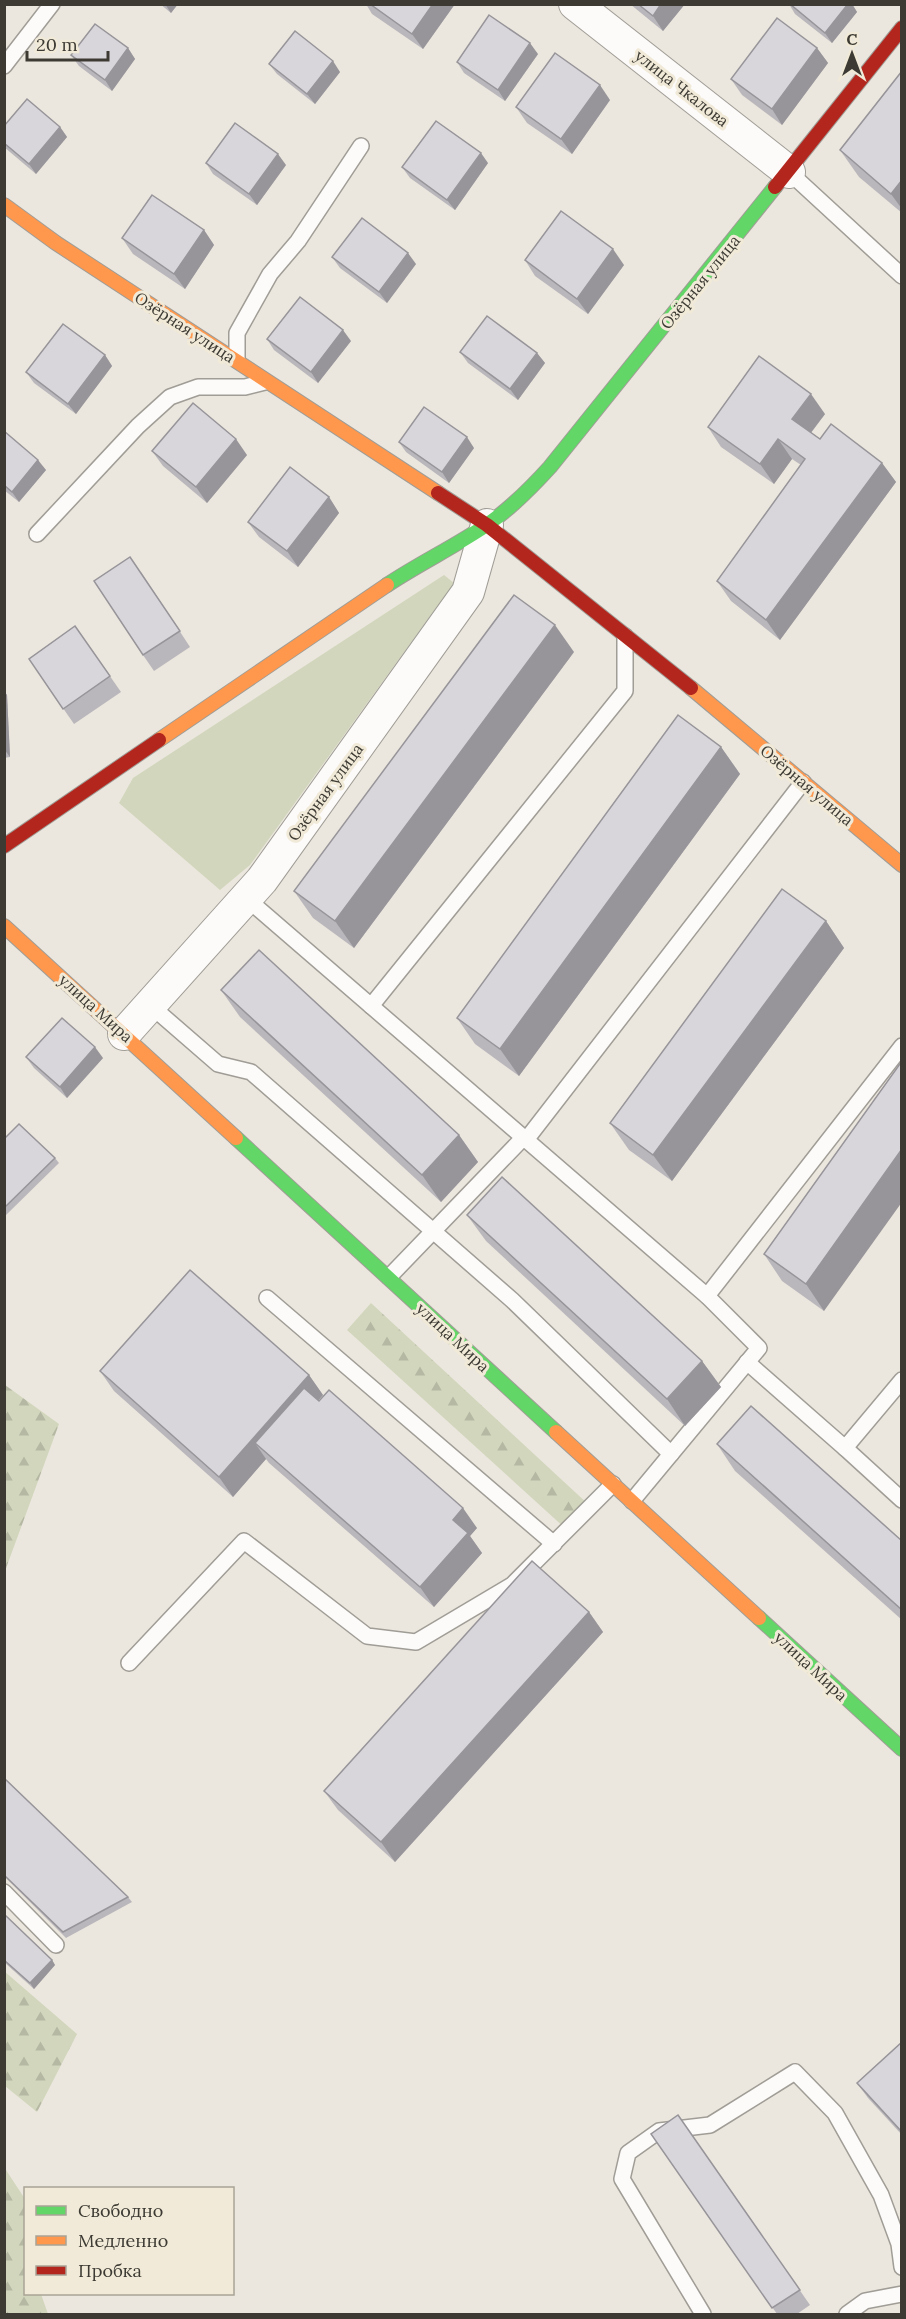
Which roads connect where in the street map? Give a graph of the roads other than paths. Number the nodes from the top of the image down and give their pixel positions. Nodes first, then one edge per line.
1 (52, 4) edge
2 (575, 4) edge
3 (902, 28) edge
4 (4, 66) edge
5 (361, 146) dead end
6 (789, 172) junction
7 (4, 205) edge
8 (902, 276) edge
9 (237, 361) junction
10 (268, 381) junction
11 (487, 525) junction
12 (37, 534) dead end
13 (625, 635) junction
14 (803, 782) junction
15 (4, 846) edge
16 (902, 865) edge
17 (246, 897) junction
18 (4, 926) edge
19 (150, 1005) junction
20 (371, 1006) junction
21 (124, 1034) junction
22 (902, 1046) edge
23 (525, 1139) junction
24 (434, 1231) junction
25 (388, 1277) junction
26 (707, 1296) junction
27 (267, 1298) dead end
28 (747, 1362) junction
29 (902, 1380) edge
30 (845, 1448) junction
31 (671, 1454) junction
32 (613, 1484) junction
33 (902, 1500) edge
34 (632, 1501) junction
35 (554, 1544) junction
36 (129, 1663) dead end
37 (902, 1749) edge
38 (4, 1892) edge
39 (56, 1945) dead end
40 (902, 2267) edge
41 (902, 2294) edge
42 (703, 2314) edge
43 (847, 2314) edge

1 - 4 lane
2 - 6 street, улица Чкалова
3 - 6 street, Озёрная улица
5 - 9 lane
6 - 8 lane
6 - 11 street, Озёрная улица
7 - 9 street, Озёрная улица
9 - 10 street, Озёрная улица
10 - 11 street, Озёрная улица
10 - 12 lane
11 - 13 street, Озёрная улица
11 - 15 street, Озёрная улица
11 - 17 street, Озёрная улица
13 - 14 street, Озёрная улица
13 - 20 lane
14 - 16 street, Озёрная улица
14 - 23 lane
17 - 19 street, Озёрная улица
17 - 20 lane
18 - 21 street, улица Мира
19 - 21 street, Озёрная улица
19 - 24 lane
20 - 23 lane
21 - 25 street, улица Мира
22 - 26 lane
23 - 24 lane
23 - 26 lane
24 - 25 lane
24 - 31 lane
25 - 32 street, улица Мира
26 - 28 lane
27 - 35 lane
28 - 30 lane
28 - 31 lane
29 - 30 lane
30 - 33 lane
31 - 34 lane
32 - 34 street, улица Мира
32 - 35 lane
34 - 37 street, улица Мира
35 - 36 lane
38 - 39 lane
40 - 42 lane
41 - 43 lane

